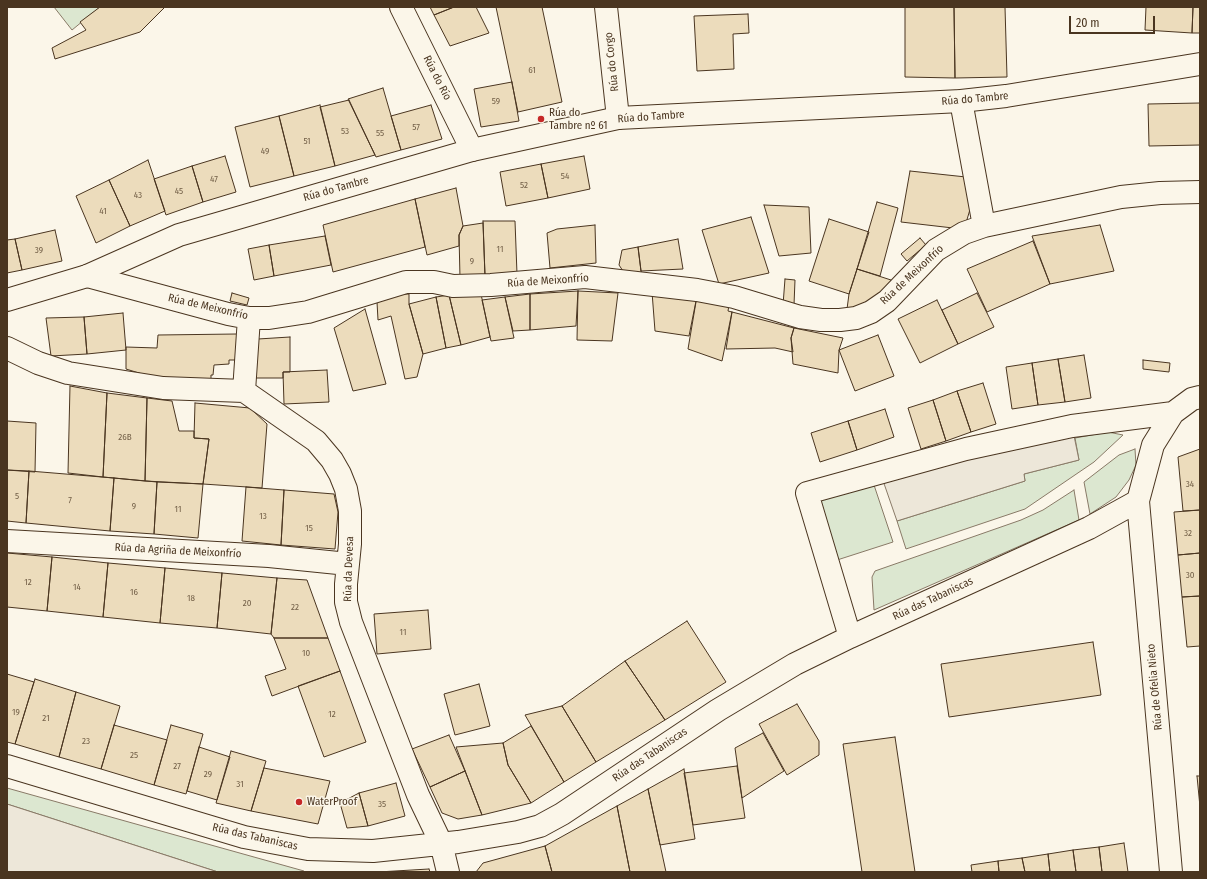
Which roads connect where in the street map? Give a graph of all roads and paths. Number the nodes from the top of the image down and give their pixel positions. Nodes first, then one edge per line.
1 (401, 7) edge
2 (606, 7) edge
3 (1200, 64) edge
4 (961, 101) junction
5 (618, 118) junction
6 (472, 150) junction
7 (1200, 192) edge
8 (984, 226) junction
9 (87, 276) junction
10 (7, 300) edge
11 (250, 318) junction
12 (7, 348) edge
13 (244, 391) junction
14 (1200, 397) edge
15 (1173, 413) junction
16 (1138, 501) junction
17 (7, 541) edge
18 (348, 564) junction
19 (850, 637) junction
20 (7, 766) edge
21 (441, 843) junction
22 (448, 872) edge
23 (1171, 872) edge

1 - 6 street, Rúa do Río
2 - 5 street, Rúa do Corgo
3 - 4 street, Rúa do Tambre
4 - 5 street, Rúa do Tambre
4 - 8 street
5 - 6 street, Rúa do Tambre
6 - 9 street, Rúa do Tambre
7 - 8 street, Rúa de Meixonfrío
8 - 11 street, Rúa de Meixonfrío
9 - 10 street, Rúa do Tambre
9 - 11 street, Rúa de Meixonfrío
11 - 13 street
12 - 13 street
13 - 18 street, Rúa da Devesa
14 - 15 street
15 - 16 street
15 - 19 street
16 - 19 street, Rúa das Tabaniscas
16 - 23 street, Rúa de Ofelia Nieto
17 - 18 street, Rúa da Agriña de Meixonfrío
18 - 21 street, Rúa da Devesa
19 - 21 street, Rúa das Tabaniscas
20 - 21 street, Rúa das Tabaniscas
21 - 22 street, Rúa da Devesa

